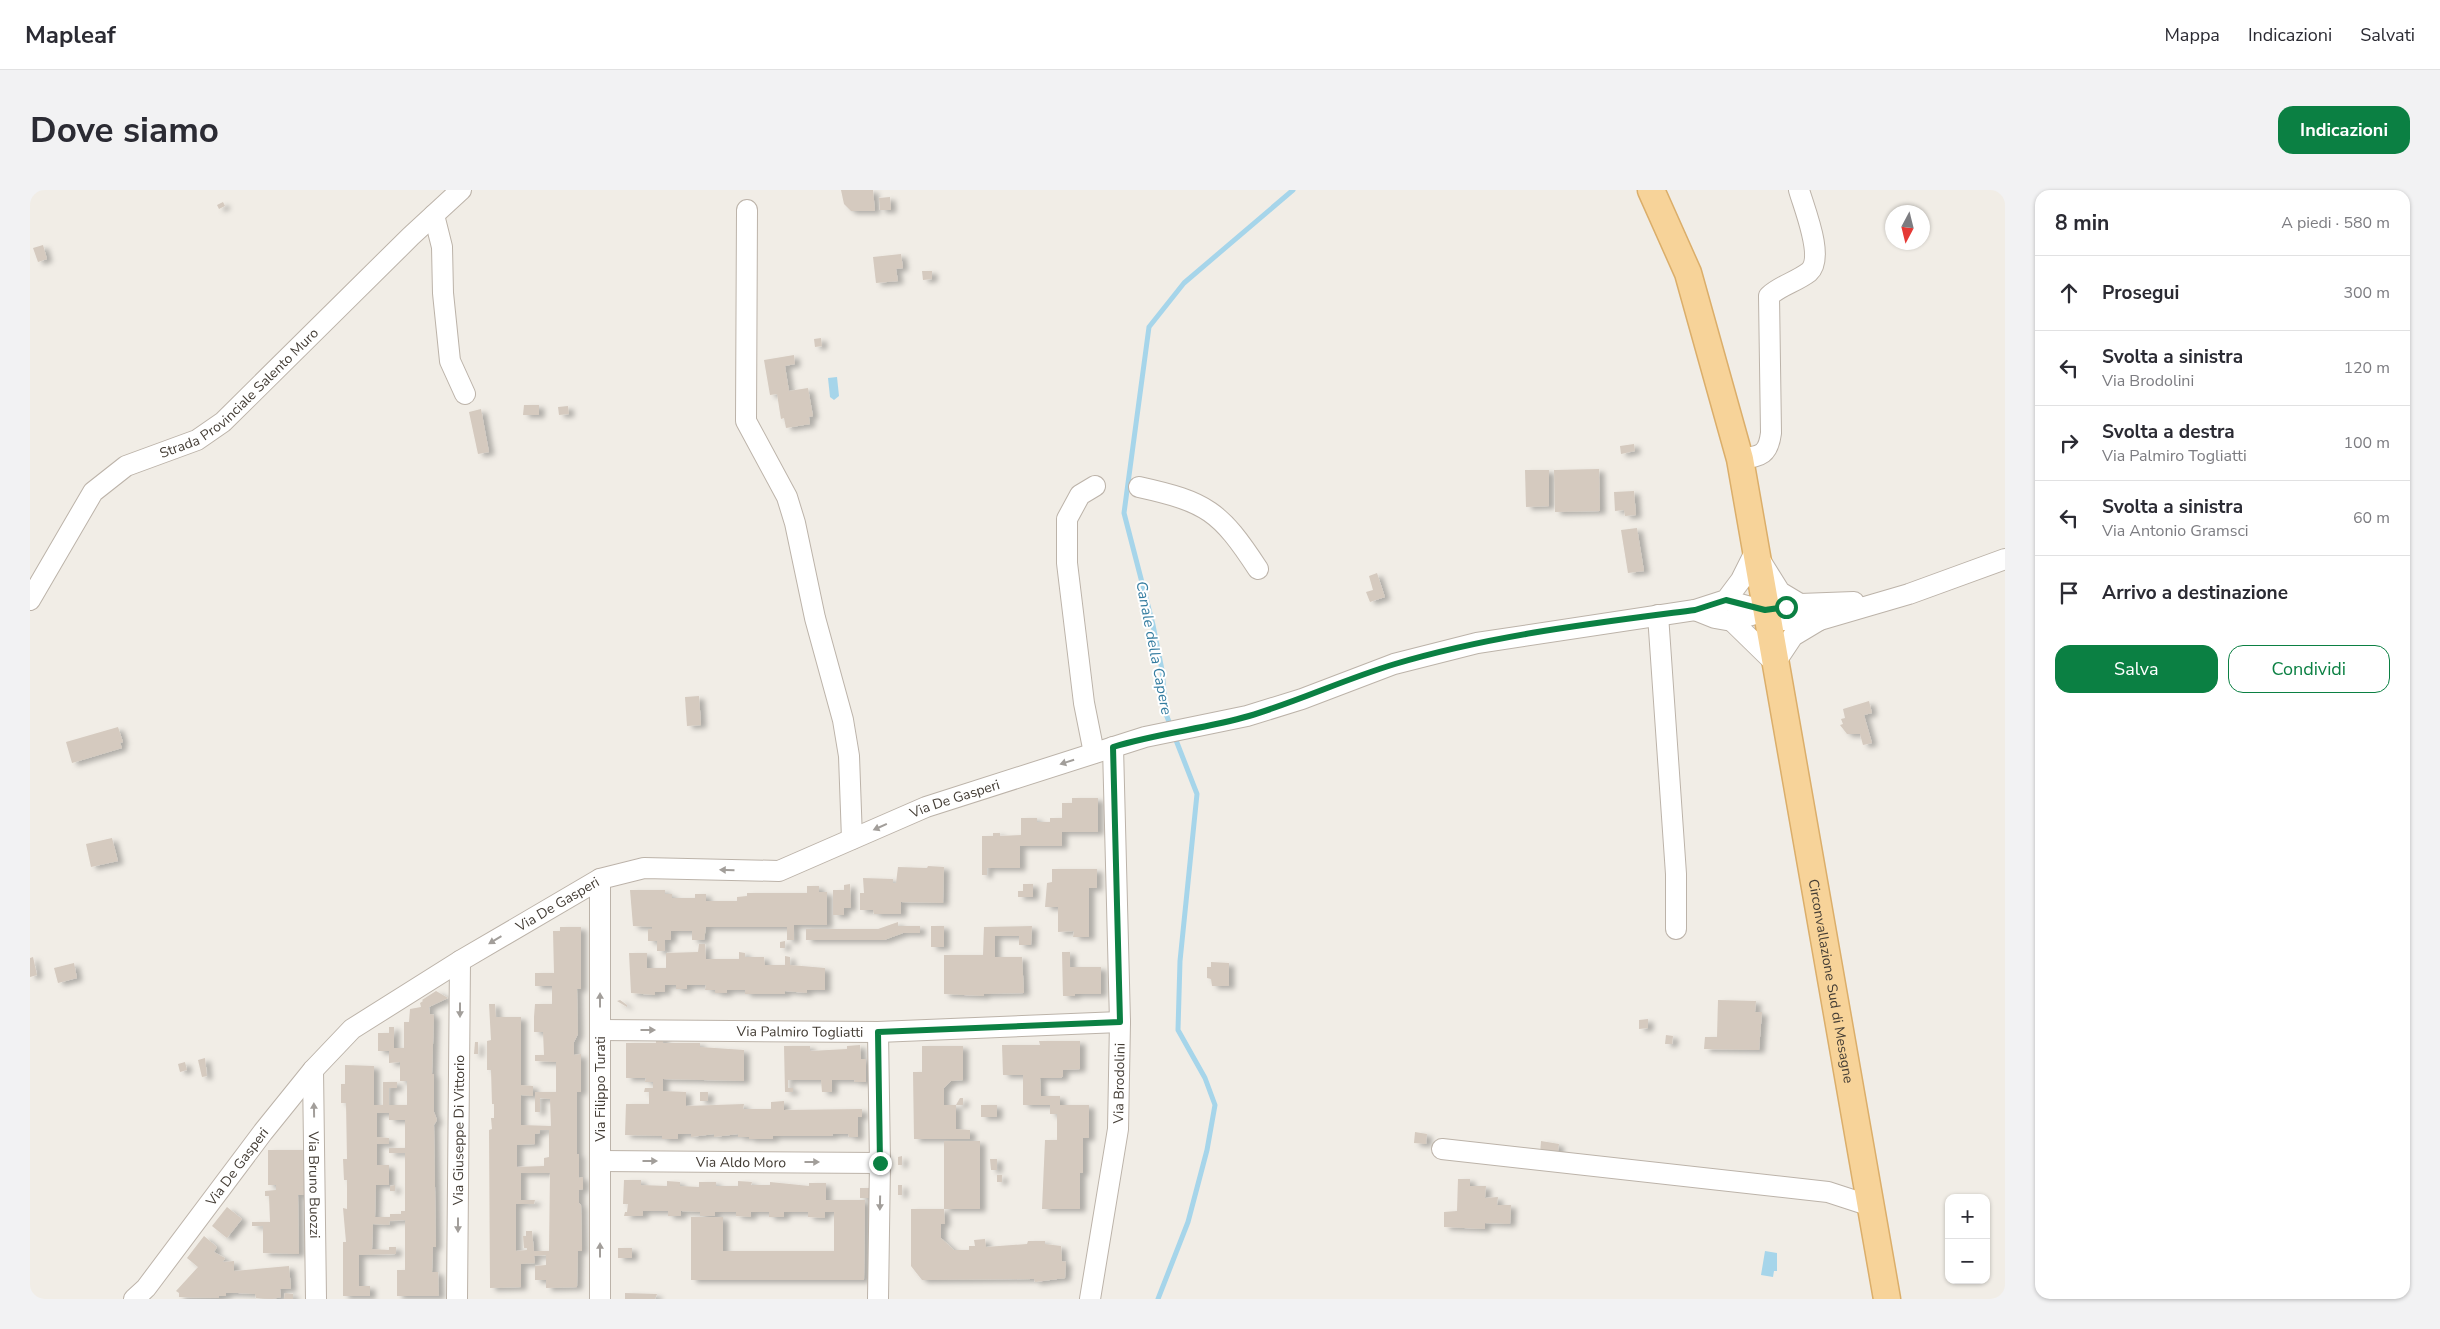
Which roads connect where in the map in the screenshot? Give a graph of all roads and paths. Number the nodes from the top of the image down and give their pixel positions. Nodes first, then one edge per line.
1 (461, 190) edge
2 (1651, 190) edge
3 (1799, 190) edge
4 (748, 210) dead end
5 (434, 215) junction
6 (465, 394) dead end
7 (1740, 459) junction
8 (1095, 486) dead end
9 (1139, 486) dead end
10 (1755, 552) junction
11 (2005, 559) edge
12 (1258, 569) dead end
13 (30, 600) edge
14 (1726, 600) junction
15 (1888, 600) junction
16 (1800, 604) junction
17 (1695, 610) junction
18 (1765, 610) junction
19 (1658, 615) junction
20 (1820, 620) junction
21 (1732, 621) junction
22 (1775, 663) junction
23 (1113, 747) junction
24 (1094, 753) junction
25 (852, 839) junction
26 (600, 879) junction
27 (1676, 929) dead end
28 (460, 961) junction
29 (1120, 1022) junction
30 (600, 1030) junction
31 (878, 1032) junction
32 (313, 1070) junction
33 (1442, 1148) dead end
34 (601, 1161) junction
35 (880, 1163) junction
36 (1871, 1206) junction
37 (134, 1299) edge
38 (316, 1299) edge
39 (457, 1299) edge
40 (600, 1299) edge
41 (878, 1299) edge
42 (1090, 1299) edge
43 (1887, 1299) edge

1 - 5 street, Strada Provinciale Salento Muro
2 - 7 main road, Circonvallazione Sud di Mesagne
3 - 7 street
4 - 25 street
5 - 6 street
5 - 13 street, Strada Provinciale Salento Muro
7 - 10 main road, Circonvallazione Sud di Mesagne
8 - 24 street
9 - 12 street
10 - 14 street
10 - 16 street
10 - 18 main road, Circonvallazione Sud di Mesagne
11 - 15 street
14 - 17 street, Via De Gasperi
14 - 18 street
15 - 16 street
15 - 20 street
16 - 18 street
17 - 19 street, Via De Gasperi
17 - 21 street
18 - 20 street
18 - 21 street
18 - 22 main road, Circonvallazione Sud di Mesagne
19 - 23 street, Via De Gasperi
19 - 27 street
20 - 22 street
21 - 22 street
22 - 36 main road, Circonvallazione Sud di Mesagne
23 - 24 street, Via De Gasperi
23 - 29 street, Via Brodolini
24 -> 25 street, Via De Gasperi
25 -> 26 street, Via De Gasperi
26 -> 28 street, Via De Gasperi
30 -> 26 street, Via Filippo Turati
28 - 32 street, Via De Gasperi
28 -> 39 street, Via Giuseppe Di Vittorio
29 - 31 street, Via Palmiro Togliatti
29 - 42 street, Via Brodolini
30 -> 31 street, Via Palmiro Togliatti
30 - 34 street, Via Filippo Turati
31 - 35 street
32 - 37 street, Via De Gasperi
38 -> 32 street, Via Bruno Buozzi
33 - 36 street
34 -> 35 street, Via Aldo Moro
40 -> 34 street, Via Filippo Turati
35 -> 41 street
36 - 43 main road, Circonvallazione Sud di Mesagne

